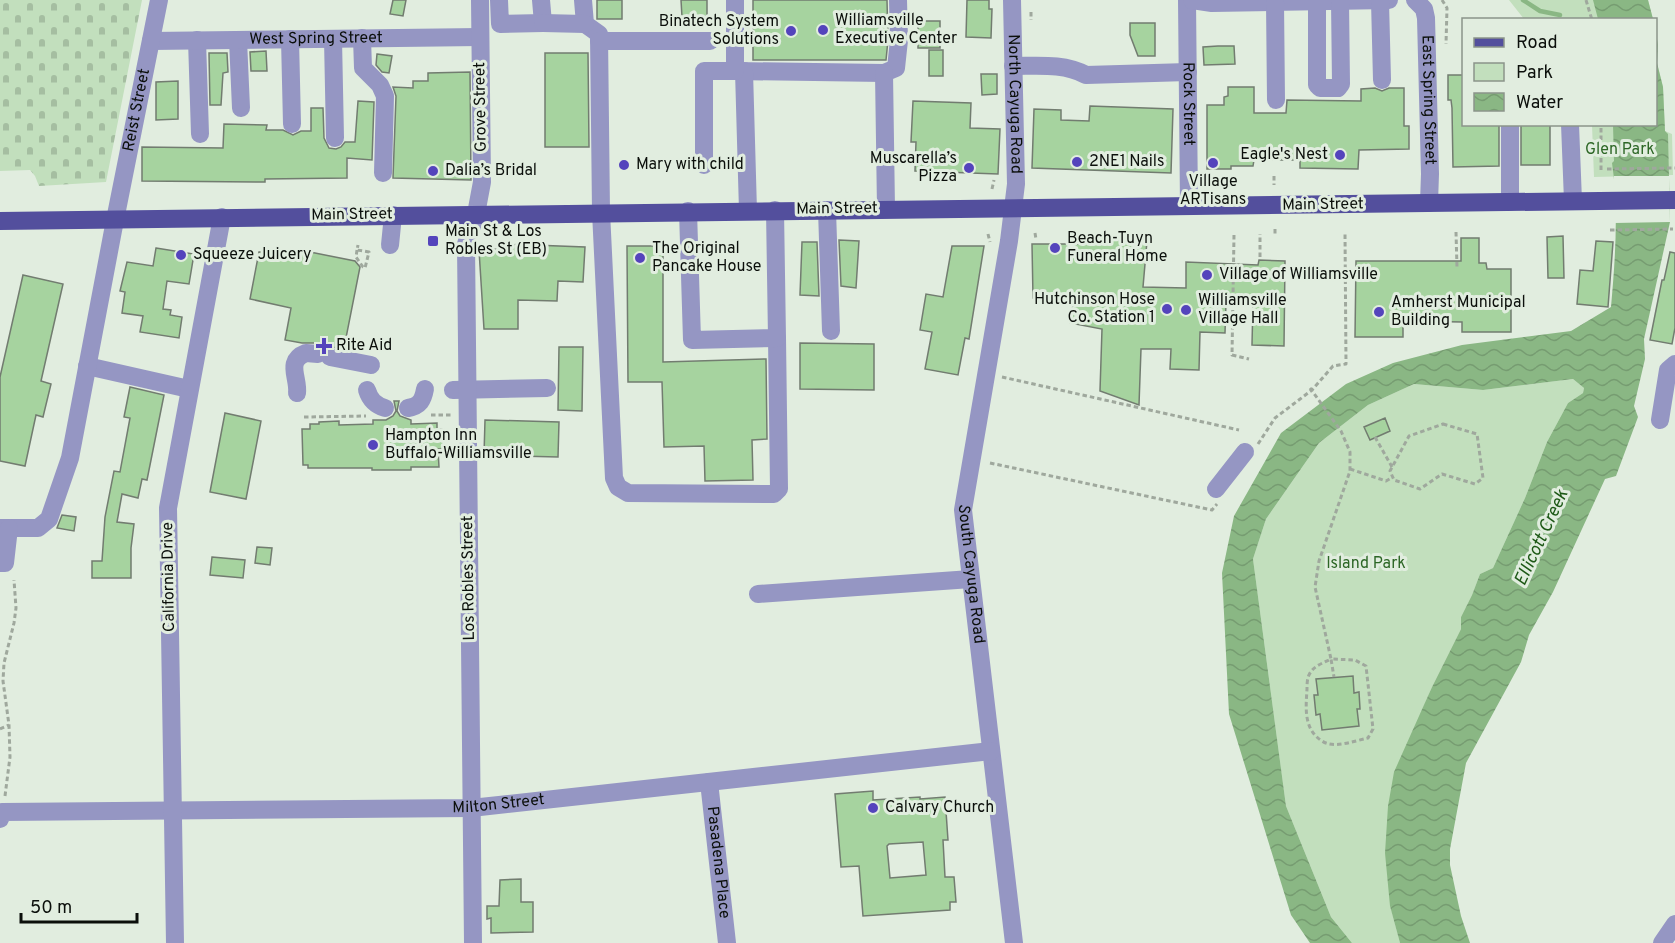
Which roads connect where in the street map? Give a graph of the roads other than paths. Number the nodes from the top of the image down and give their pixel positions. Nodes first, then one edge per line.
1 (159, 0) edge
2 (480, 0) edge
3 (499, 0) edge
4 (541, 0) edge
5 (583, 0) edge
6 (735, 0) edge
7 (898, 0) edge
8 (1012, 0) edge
9 (1187, 0) edge
10 (1192, 0) edge
11 (1380, 0) edge
12 (1388, 0) edge
13 (1415, 0) edge
14 (1317, 1) edge
15 (1340, 1) edge
16 (1275, 2) junction
17 (543, 23) junction
18 (585, 24) junction
19 (480, 37) junction
20 (362, 38) junction
21 (290, 39) junction
22 (333, 39) junction
23 (197, 40) junction
24 (238, 40) junction
25 (150, 41) junction
26 (599, 41) junction
27 (710, 41) dead end
28 (1013, 66) junction
29 (740, 71) junction
30 (1188, 72) junction
31 (884, 73) junction
32 (1382, 80) dead end
33 (1276, 100) dead end
34 (241, 108) dead end
35 (291, 124) dead end
36 (1510, 126) edge
37 (1570, 126) edge
38 (200, 134) dead end
39 (335, 138) dead end
40 (704, 165) dead end
41 (383, 173) dead end
42 (1672, 200) edge
43 (1573, 201) junction
44 (1510, 202) junction
45 (1429, 203) junction
46 (1189, 206) junction
47 (1013, 207) junction
48 (886, 209) junction
49 (774, 210) junction
50 (827, 210) junction
51 (688, 211) junction
52 (748, 211) junction
53 (601, 212) junction
54 (476, 214) junction
55 (393, 215) junction
56 (222, 217) junction
57 (115, 220) junction
58 (0, 221) edge
59 (390, 245) dead end
60 (831, 331) dead end
61 (777, 338) junction
62 (88, 358) junction
63 (1675, 364) edge
64 (371, 365) dead end
65 (196, 384) junction
66 (547, 388) dead end
67 (425, 389) dead end
68 (460, 389) junction
69 (367, 390) dead end
70 (297, 393) dead end
71 (408, 408) dead end
72 (380, 412) road end
73 (1660, 420) dead end
74 (1250, 449) road end
75 (1217, 495) road end
76 (4, 528) edge
77 (0, 562) edge
78 (971, 579) junction
79 (758, 594) dead end
80 (991, 751) junction
81 (710, 782) junction
82 (471, 808) junction
83 (173, 810) junction
84 (1, 816) edge
85 (1675, 924) edge
86 (175, 943) edge
87 (473, 943) edge
88 (727, 943) edge
89 (1014, 943) edge
90 (1662, 943) edge

1 - 25 street, Reist Street
2 - 19 street, Grove Street
3 - 17 street
4 - 17 street
5 - 18 street
6 - 29 street
7 - 31 street
8 - 28 street, North Cayuga Road
9 - 30 street, Rock Street
10 - 16 street
11 - 12 street
11 - 15 street
11 - 32 street
13 - 45 street, East Spring Street
14 - 15 street
14 - 15 street
14 - 16 street
16 - 33 street
17 - 18 street
18 - 26 street
19 - 20 street, West Spring Street
19 - 54 street, Grove Street
20 - 22 street, West Spring Street
20 - 41 street
21 - 22 street, West Spring Street
21 - 24 street, West Spring Street
21 - 35 street
22 - 39 street
23 - 24 street, West Spring Street
23 - 25 street, West Spring Street
23 - 38 street
24 - 34 street
25 - 57 street, Reist Street
26 - 27 street
26 - 53 street
28 - 30 street
28 - 47 street, North Cayuga Road
29 - 31 street
29 - 40 street
29 - 52 street
30 - 46 street, Rock Street
31 - 48 street
36 - 44 street
37 - 43 street
42 - 43 main road, Main Street
43 - 44 main road, Main Street
44 - 45 main road, Main Street
45 - 46 main road, Main Street
46 - 47 main road, Main Street
47 - 48 main road, Main Street
47 - 78 street, South Cayuga Road
48 - 50 main road, Main Street
49 - 50 main road, Main Street
49 - 52 main road, Main Street
49 - 61 street
50 - 60 street
51 - 52 main road, Main Street
51 - 53 main road, Main Street
51 - 61 street
53 - 54 main road, Main Street
53 - 61 street
54 - 55 main road, Main Street
54 - 68 street, Los Robles Street
55 - 56 main road, Main Street
55 - 59 street
56 - 57 main road, Main Street
56 - 65 street, California Drive
57 - 58 main road, Main Street
57 - 62 street, Reist Street
62 - 65 street
62 - 76 street, Reist Street
63 - 73 street
64 - 70 street
65 - 83 street, California Drive
66 - 68 street
67 - 71 street
68 - 82 street, Los Robles Street
69 - 72 street
74 - 75 street
76 - 77 street
78 - 79 street
78 - 80 street, South Cayuga Road
80 - 81 street, Milton Street
80 - 89 street, South Cayuga Road
81 - 82 street, Milton Street
81 - 88 street, Pasadena Place
82 - 83 street, Milton Street
82 - 87 street, Los Robles Street
83 - 84 street, Milton Street
83 - 86 street, California Drive
85 - 90 street

